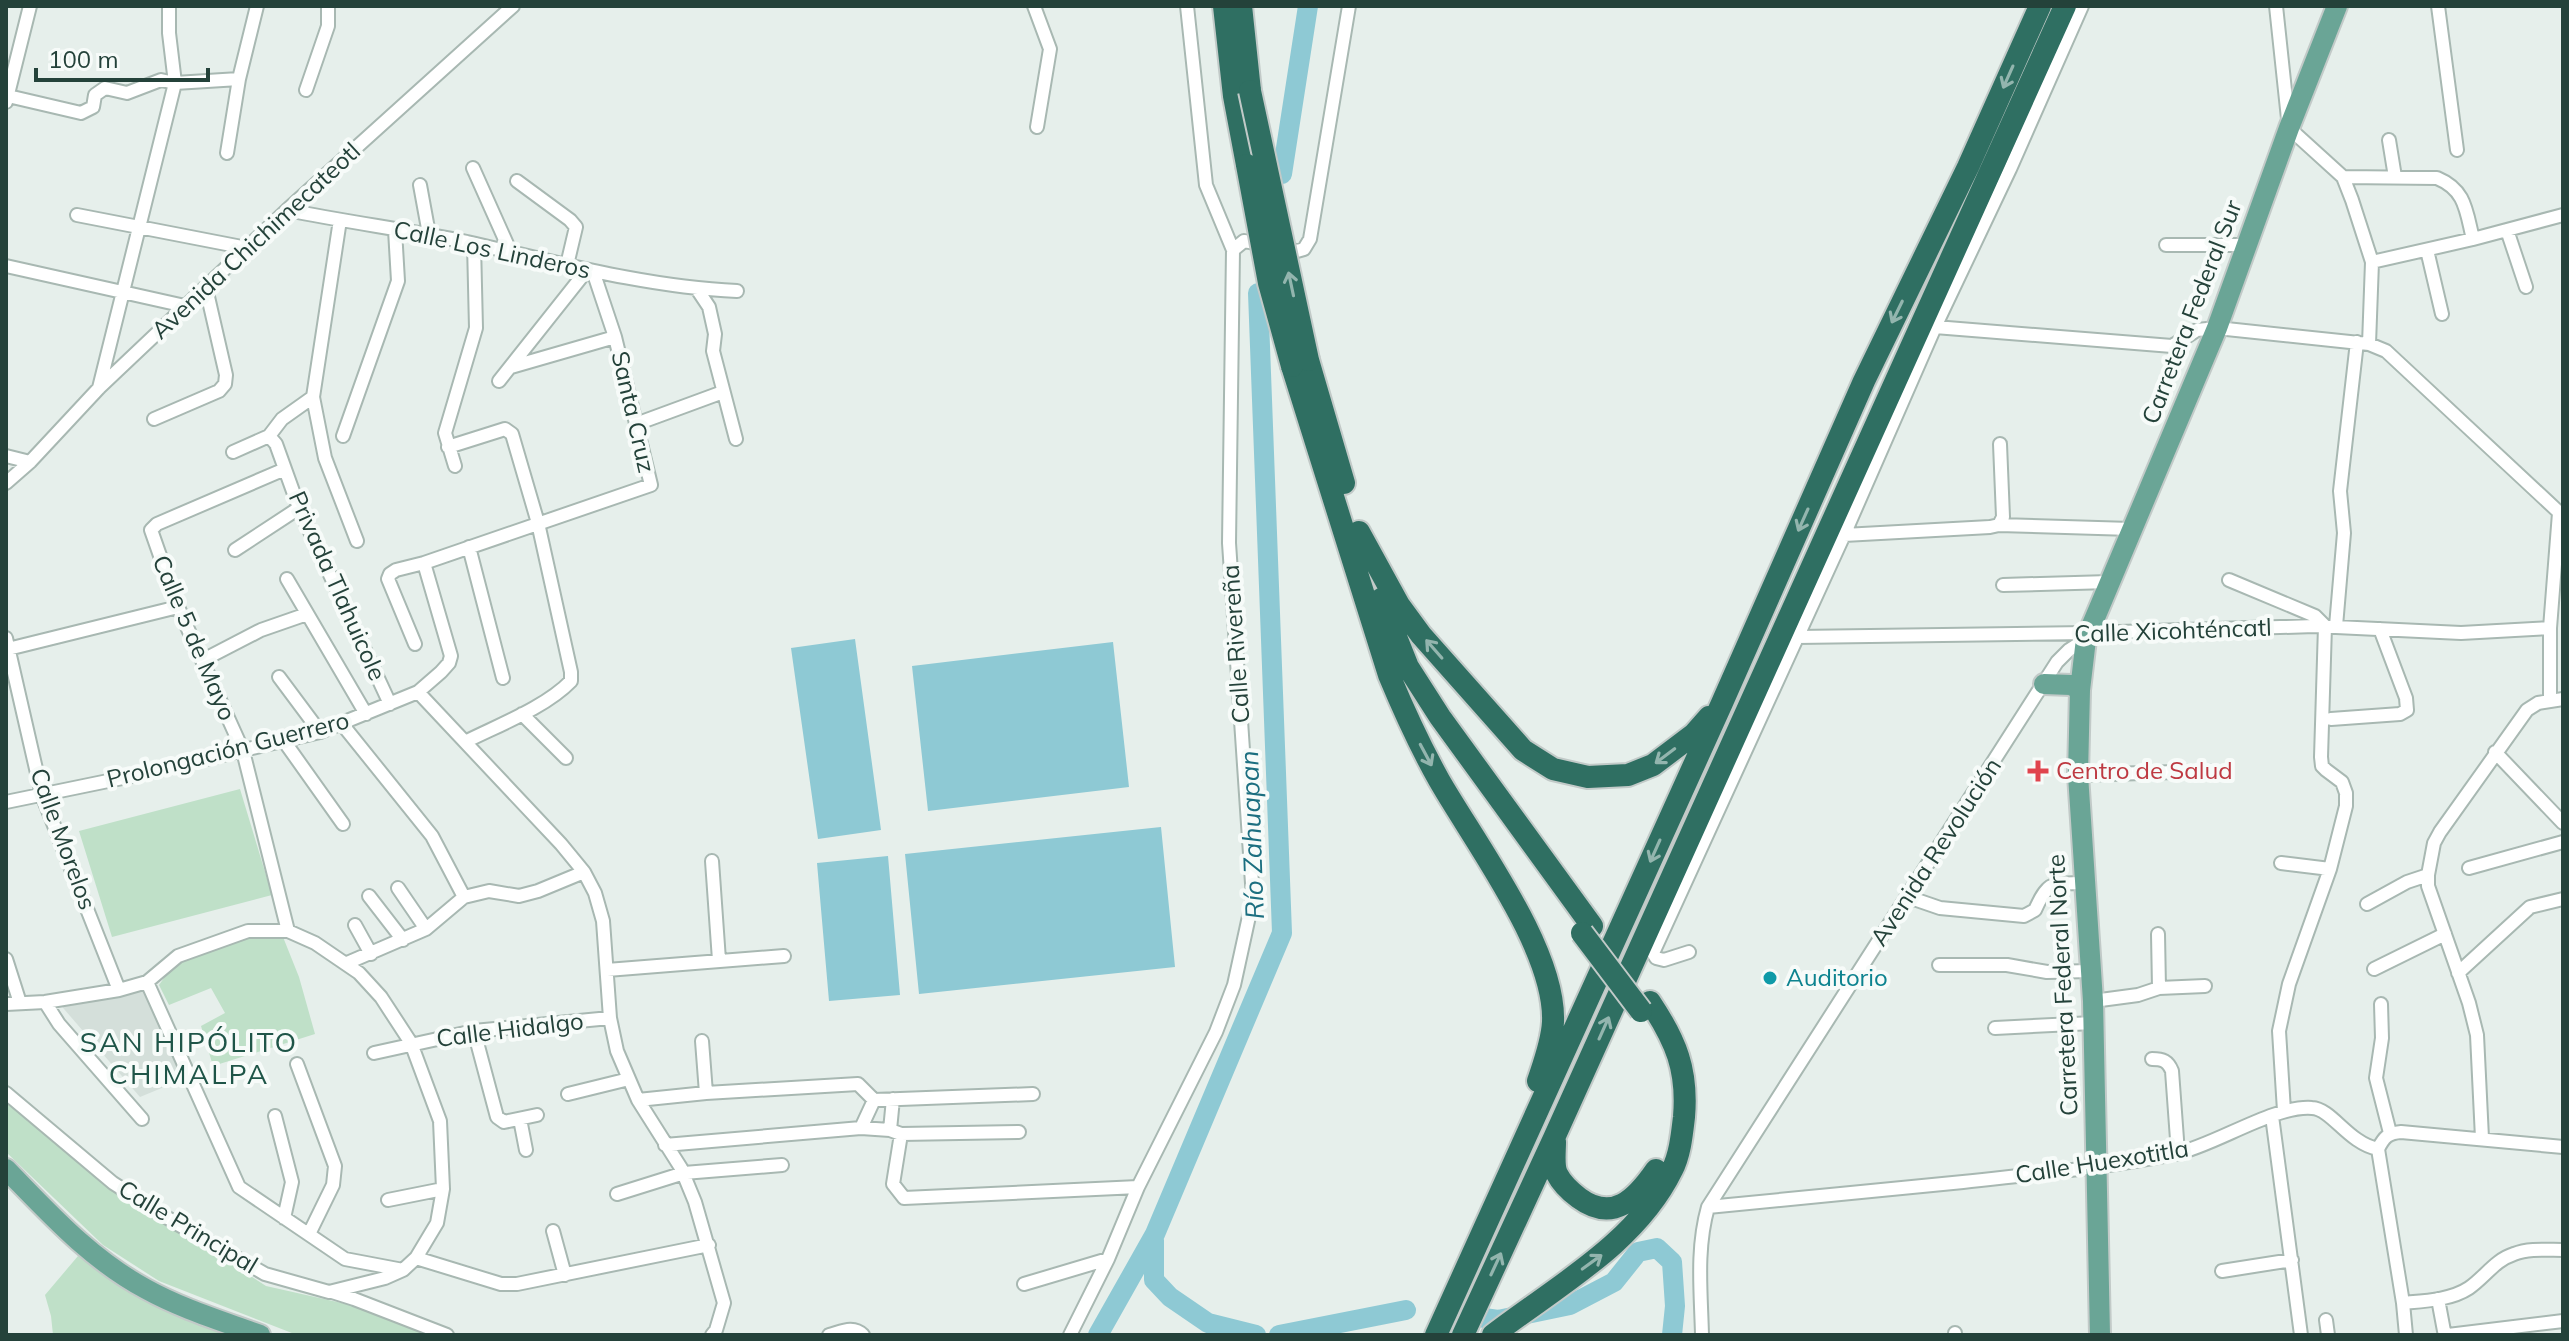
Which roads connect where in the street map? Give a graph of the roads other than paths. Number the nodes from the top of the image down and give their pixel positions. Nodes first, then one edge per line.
1 (30, 6) edge
2 (169, 6) edge
3 (257, 6) edge
4 (328, 6) edge
5 (513, 6) edge
6 (1034, 6) edge
7 (1187, 6) edge
8 (1224, 6) edge
9 (1241, 6) edge
10 (1349, 6) edge
11 (2040, 6) edge
12 (2065, 6) edge
13 (2082, 6) edge
14 (2276, 6) edge
15 (2337, 6) edge
16 (2438, 6) edge
17 (239, 79) junction
18 (175, 83) junction
19 (306, 90) dead end
20 (7, 99) edge
21 (1037, 127) dead end
22 (2289, 128) junction
23 (2389, 140) dead end
24 (2457, 150) dead end
25 (227, 153) dead end
26 (473, 168) dead end
27 (2343, 177) junction
28 (2395, 177) junction
29 (517, 181) dead end
30 (420, 185) dead end
31 (287, 210) junction
32 (77, 215) dead end
33 (2563, 215) edge
34 (340, 220) junction
35 (141, 228) junction
36 (395, 230) junction
37 (2507, 230) junction
38 (429, 234) junction
39 (2473, 239) junction
40 (474, 244) junction
41 (2166, 245) dead end
42 (2248, 245) junction
43 (247, 248) junction
44 (1233, 250) junction
45 (2427, 250) junction
46 (511, 253) junction
47 (2372, 262) junction
48 (567, 265) junction
49 (6, 266) edge
50 (590, 270) junction
51 (2526, 287) dead end
52 (206, 288) junction
53 (697, 289) junction
54 (737, 291) dead end
55 (123, 292) junction
56 (185, 306) junction
57 (2442, 314) dead end
58 (1935, 327) junction
59 (2217, 328) junction
60 (615, 337) junction
61 (2363, 343) junction
62 (1300, 363) junction
63 (510, 368) junction
64 (499, 381) dead end
65 (99, 388) junction
66 (723, 392) junction
67 (313, 397) junction
68 (154, 419) dead end
69 (636, 424) junction
70 (269, 436) junction
71 (343, 436) dead end
72 (736, 439) dead end
73 (2000, 444) dead end
74 (448, 447) junction
75 (233, 452) dead end
76 (6, 456) edge
77 (30, 462) junction
78 (455, 466) dead end
79 (285, 469) junction
80 (6, 483) edge
81 (299, 508) junction
82 (2561, 514) edge
83 (538, 523) junction
84 (1999, 525) junction
85 (2131, 529) junction
86 (1359, 532) junction
87 (1844, 535) junction
88 (357, 541) dead end
89 (469, 547) junction
90 (235, 550) dead end
91 (424, 563) junction
92 (287, 579) dead end
93 (2229, 580) dead end
94 (2109, 582) junction
95 (2003, 585) dead end
96 (178, 607) junction
97 (307, 614) junction
98 (2330, 626) junction
99 (2550, 628) junction
100 (2380, 629) junction
101 (1376, 631) junction
102 (2087, 636) junction
103 (1797, 637) junction
104 (7, 643) edge
105 (415, 644) dead end
106 (203, 660) junction
107 (279, 677) dead end
108 (503, 678) dead end
109 (2044, 684) junction
110 (2080, 690) junction
111 (418, 692) junction
112 (2550, 701) edge
113 (1722, 703) junction
114 (390, 704) junction
115 (366, 714) junction
116 (522, 714) junction
117 (2331, 719) dead end
118 (342, 724) junction
119 (320, 732) junction
120 (284, 741) junction
121 (467, 741) junction
122 (243, 751) junction
123 (2495, 752) junction
124 (566, 758) dead end
125 (2208, 771) dead end
126 (2078, 775) junction
127 (42, 795) junction
128 (6, 802) edge
129 (2563, 823) edge
130 (343, 824) dead end
131 (2563, 842) edge
132 (712, 861) dead end
133 (2281, 863) dead end
134 (2469, 868) dead end
135 (2330, 869) junction
136 (584, 872) junction
137 (2428, 875) junction
138 (2085, 883) junction
139 (398, 888) dead end
140 (369, 896) dead end
141 (464, 897) junction
142 (1908, 897) junction
143 (2563, 899) edge
144 (2367, 904) dead end
145 (355, 925) dead end
146 (426, 929) junction
147 (1587, 930) junction
148 (288, 931) junction
149 (2158, 934) dead end
150 (2445, 934) junction
151 (403, 940) junction
152 (1689, 952) dead end
153 (371, 954) junction
154 (784, 956) dead end
155 (6, 959) edge
156 (719, 960) junction
157 (347, 963) junction
158 (1939, 965) dead end
159 (2374, 969) dead end
160 (607, 970) junction
161 (2091, 971) junction
162 (2458, 973) junction
163 (147, 982) junction
164 (2205, 986) dead end
165 (2159, 988) junction
166 (119, 990) junction
167 (2093, 1001) junction
168 (45, 1002) junction
169 (20, 1003) junction
170 (6, 1004) edge
171 (2381, 1004) dead end
172 (1645, 1007) junction
173 (610, 1018) junction
174 (2093, 1023) junction
175 (1995, 1028) dead end
176 (474, 1031) junction
177 (702, 1041) dead end
178 (411, 1043) junction
179 (374, 1053) dead end
180 (2152, 1059) dead end
181 (297, 1064) dead end
182 (629, 1079) junction
183 (6, 1093) edge
184 (706, 1093) junction
185 (568, 1094) dead end
186 (1033, 1094) dead end
187 (893, 1099) junction
188 (638, 1100) junction
189 (874, 1100) junction
190 (2278, 1114) junction
191 (537, 1115) dead end
192 (275, 1116) dead end
193 (1535, 1117) junction
194 (142, 1119) dead end
195 (520, 1119) junction
196 (861, 1128) junction
197 (895, 1132) junction
198 (1019, 1132) dead end
199 (2390, 1133) junction
200 (1554, 1138) junction
201 (2482, 1138) junction
202 (665, 1145) junction
203 (2563, 1147) edge
204 (2378, 1149) junction
205 (526, 1150) dead end
206 (2178, 1153) junction
207 (782, 1165) dead end
208 (2097, 1168) junction
209 (6, 1169) edge
210 (684, 1173) junction
211 (1138, 1187) junction
212 (443, 1189) junction
213 (617, 1194) dead end
214 (388, 1200) dead end
215 (1708, 1207) junction
216 (284, 1218) junction
217 (553, 1231) dead end
218 (309, 1234) junction
219 (709, 1245) junction
220 (2563, 1250) edge
221 (416, 1258) junction
222 (1108, 1259) junction
223 (2292, 1260) junction
224 (403, 1270) junction
225 (2222, 1271) dead end
226 (565, 1275) junction
227 (1024, 1284) dead end
228 (329, 1292) junction
229 (2438, 1299) junction
230 (2403, 1303) junction
231 (2326, 1320) dead end
232 (2563, 1321) edge
233 (2494, 1332) edge
234 (260, 1335) edge
235 (447, 1335) edge
236 (712, 1335) edge
237 (829, 1335) edge
238 (863, 1335) edge
239 (1070, 1335) edge
240 (1436, 1335) edge
241 (1463, 1335) edge
242 (1493, 1335) edge
243 (1702, 1335) edge
244 (2100, 1335) edge
245 (2301, 1335) edge
246 (2328, 1335) edge
247 (2406, 1335) edge

1 - 20 street
2 - 18 street
3 - 17 street
4 - 19 street
5 - 31 street, Avenida Chichimecateotl
6 - 21 street
7 - 44 street
8 - 62 highway, bridge
62 -> 9 highway, bridge
10 - 44 street
11 -> 113 highway
200 -> 12 highway
13 - 58 street
14 - 22 street
15 - 22 main road, Carretera Federal Sur
16 - 24 street
17 - 18 street
17 - 25 street
18 - 20 street
18 - 35 street
22 - 27 street
22 - 42 main road, Carretera Federal Sur
23 - 28 street
26 - 46 street
27 - 28 street
27 - 47 street
28 - 39 street
29 - 48 street
30 - 38 street
31 - 34 street, Calle Los Linderos
31 - 43 street, Avenida Chichimecateotl
32 - 35 street
33 - 37 street
34 - 36 street, Calle Los Linderos
34 - 67 street
35 - 43 street
35 - 55 street
36 - 38 street, Calle Los Linderos
36 - 71 street
37 - 39 street
37 - 51 street
38 - 40 street, Calle Los Linderos
39 - 45 street
40 - 46 street, Calle Los Linderos
40 - 74 street
41 - 42 street
42 - 59 main road, Carretera Federal Sur
43 - 52 street, Avenida Chichimecateotl
44 - 211 street, Calle Rivereña
45 - 47 street
45 - 57 street
46 - 48 street, Calle Los Linderos
47 - 61 street
48 - 50 street, Calle Los Linderos
49 - 55 street
50 - 53 street, Calle Los Linderos
50 - 60 street, Santa Cruz
50 - 63 street
52 - 56 street, Avenida Chichimecateotl
52 - 68 street
53 - 54 street, Calle Los Linderos
53 - 66 street
55 - 56 street
55 - 65 street
56 - 65 street, Avenida Chichimecateotl
58 - 59 street
58 - 87 street
59 - 61 street
59 - 85 main road, Carretera Federal Sur
60 - 63 street
60 - 69 street, Santa Cruz
61 - 82 street
61 - 98 street
62 - 86 highway
62 - 101 highway
63 - 64 street
65 - 77 street, Avenida Chichimecateotl
66 - 69 street
66 - 72 street
67 - 70 street
67 - 88 street
69 - 83 street, Santa Cruz
70 - 75 street
70 - 79 street, Privada Tlahuicole
73 - 84 street
74 - 78 street
74 - 83 street
76 - 77 street
77 - 80 street, Avenida Chichimecateotl
79 - 81 street, Privada Tlahuicole
79 - 96 street, Calle 5 de Mayo
81 - 90 street
81 - 114 street, Privada Tlahuicole
82 - 99 street
83 - 89 street
83 - 116 street
84 - 85 street
84 - 87 street
85 - 94 main road, Carretera Federal Sur
113 -> 86 highway
86 - 147 highway
87 - 103 street
89 - 91 street
89 - 108 street
91 - 105 street
91 - 111 street, Prolongación Guerrero
92 - 97 street
93 - 98 street
94 - 95 street
94 - 102 main road, Carretera Federal Sur
96 - 104 street
96 - 106 street, Calle 5 de Mayo
97 - 106 street
97 - 115 street
98 - 100 street, Calle Xicohténcatl
98 - 102 street, Calle Xicohténcatl
98 - 135 street
99 - 100 street, Calle Xicohténcatl
99 - 112 street
100 - 117 street
101 - 147 highway
101 -> 193 highway
102 - 103 street, Calle Xicohténcatl
102 - 109 street, Avenida Revolución
102 - 110 main road, Carretera Federal Norte
103 - 152 street
104 - 127 street, Calle Morelos
106 - 122 street, Calle 5 de Mayo
107 - 119 street
109 - 110 main road
109 - 142 street, Avenida Revolución
110 - 126 main road, Carretera Federal Norte
111 - 114 street, Prolongación Guerrero
111 - 121 street
112 - 123 street
113 -> 193 highway
114 - 115 street, Prolongación Guerrero
115 - 118 street, Prolongación Guerrero
116 - 121 street
116 - 124 street
118 - 119 street, Prolongación Guerrero
118 - 141 street
119 - 120 street, Prolongación Guerrero
120 - 122 street, Prolongación Guerrero
120 - 130 street
121 - 136 street
122 - 127 street, Prolongación Guerrero
122 - 148 street, Calle 5 de Mayo
123 - 129 street
123 - 137 street
125 - 126 street
126 - 138 main road, Carretera Federal Norte
127 - 128 street, Prolongación Guerrero
127 - 166 street, Calle Morelos
131 - 134 street
132 - 156 street
133 - 135 street
135 - 190 street
136 - 141 street
136 - 160 street
137 - 144 street
137 - 150 street
138 - 142 street
138 - 161 main road, Carretera Federal Norte
139 - 146 street
140 - 151 street
141 - 146 street
142 - 215 street, Avenida Revolución
143 - 162 street
145 - 153 street
146 - 151 street
147 - 172 highway
148 - 157 street, Calle Principal
148 - 163 street, Calle Principal
149 - 165 street
150 - 159 street
150 - 162 street
151 - 153 street
153 - 157 street
154 - 156 street
155 - 169 street
156 - 160 street
157 - 178 street, Calle Principal
158 - 161 street
160 - 173 street
161 - 167 main road, Carretera Federal Norte
162 - 201 street
163 - 166 street
163 - 216 street
164 - 165 street
165 - 167 street
166 - 168 street
167 - 174 main road, Carretera Federal Norte
168 - 169 street
168 - 194 street
169 - 170 street
171 - 199 street
172 - 200 highway
242 -> 172 highway
173 - 176 street, Calle Hidalgo
173 - 182 street
174 - 175 street
174 - 208 main road, Carretera Federal Norte
176 - 178 street, Calle Hidalgo
176 - 195 street
177 - 184 street
178 - 179 street, Calle Hidalgo
178 - 212 street, Calle Principal
180 - 206 street
181 - 218 street
182 - 185 street
182 - 188 street
183 - 228 street, Calle Principal
184 - 188 street
184 - 189 street
186 - 187 street
187 - 189 street
187 - 197 street
188 - 202 street
189 - 196 street
190 - 204 street, Calle Huexotitla
190 - 206 street, Calle Huexotitla
190 - 223 street
191 - 195 street
192 - 216 street
193 - 240 highway
195 - 205 street
196 - 197 street
196 - 202 street
197 - 198 street
197 - 211 street
199 - 201 street
199 - 204 street
241 -> 200 highway
201 - 203 street
202 - 210 street
204 - 230 street
206 - 208 street, Calle Huexotitla
207 - 210 street
208 - 215 street, Calle Huexotitla
208 - 244 main road, Carretera Federal Norte
209 - 234 main road
210 - 213 street
210 - 219 street
211 - 222 street, Calle Rivereña
212 - 214 street
212 - 221 street, Calle Principal
215 - 243 street, Avenida Revolución
216 - 218 street
217 - 226 street
218 - 224 street
219 - 226 street
219 - 236 street
220 - 229 street
221 - 224 street, Calle Principal
221 - 226 street
222 - 227 street
222 - 239 street, Calle Rivereña
223 - 225 street
223 - 245 street
224 - 228 street, Calle Principal
228 - 235 street
229 - 230 street
229 - 233 street
230 - 247 street
231 - 246 street
232 - 233 street
237 - 238 street

